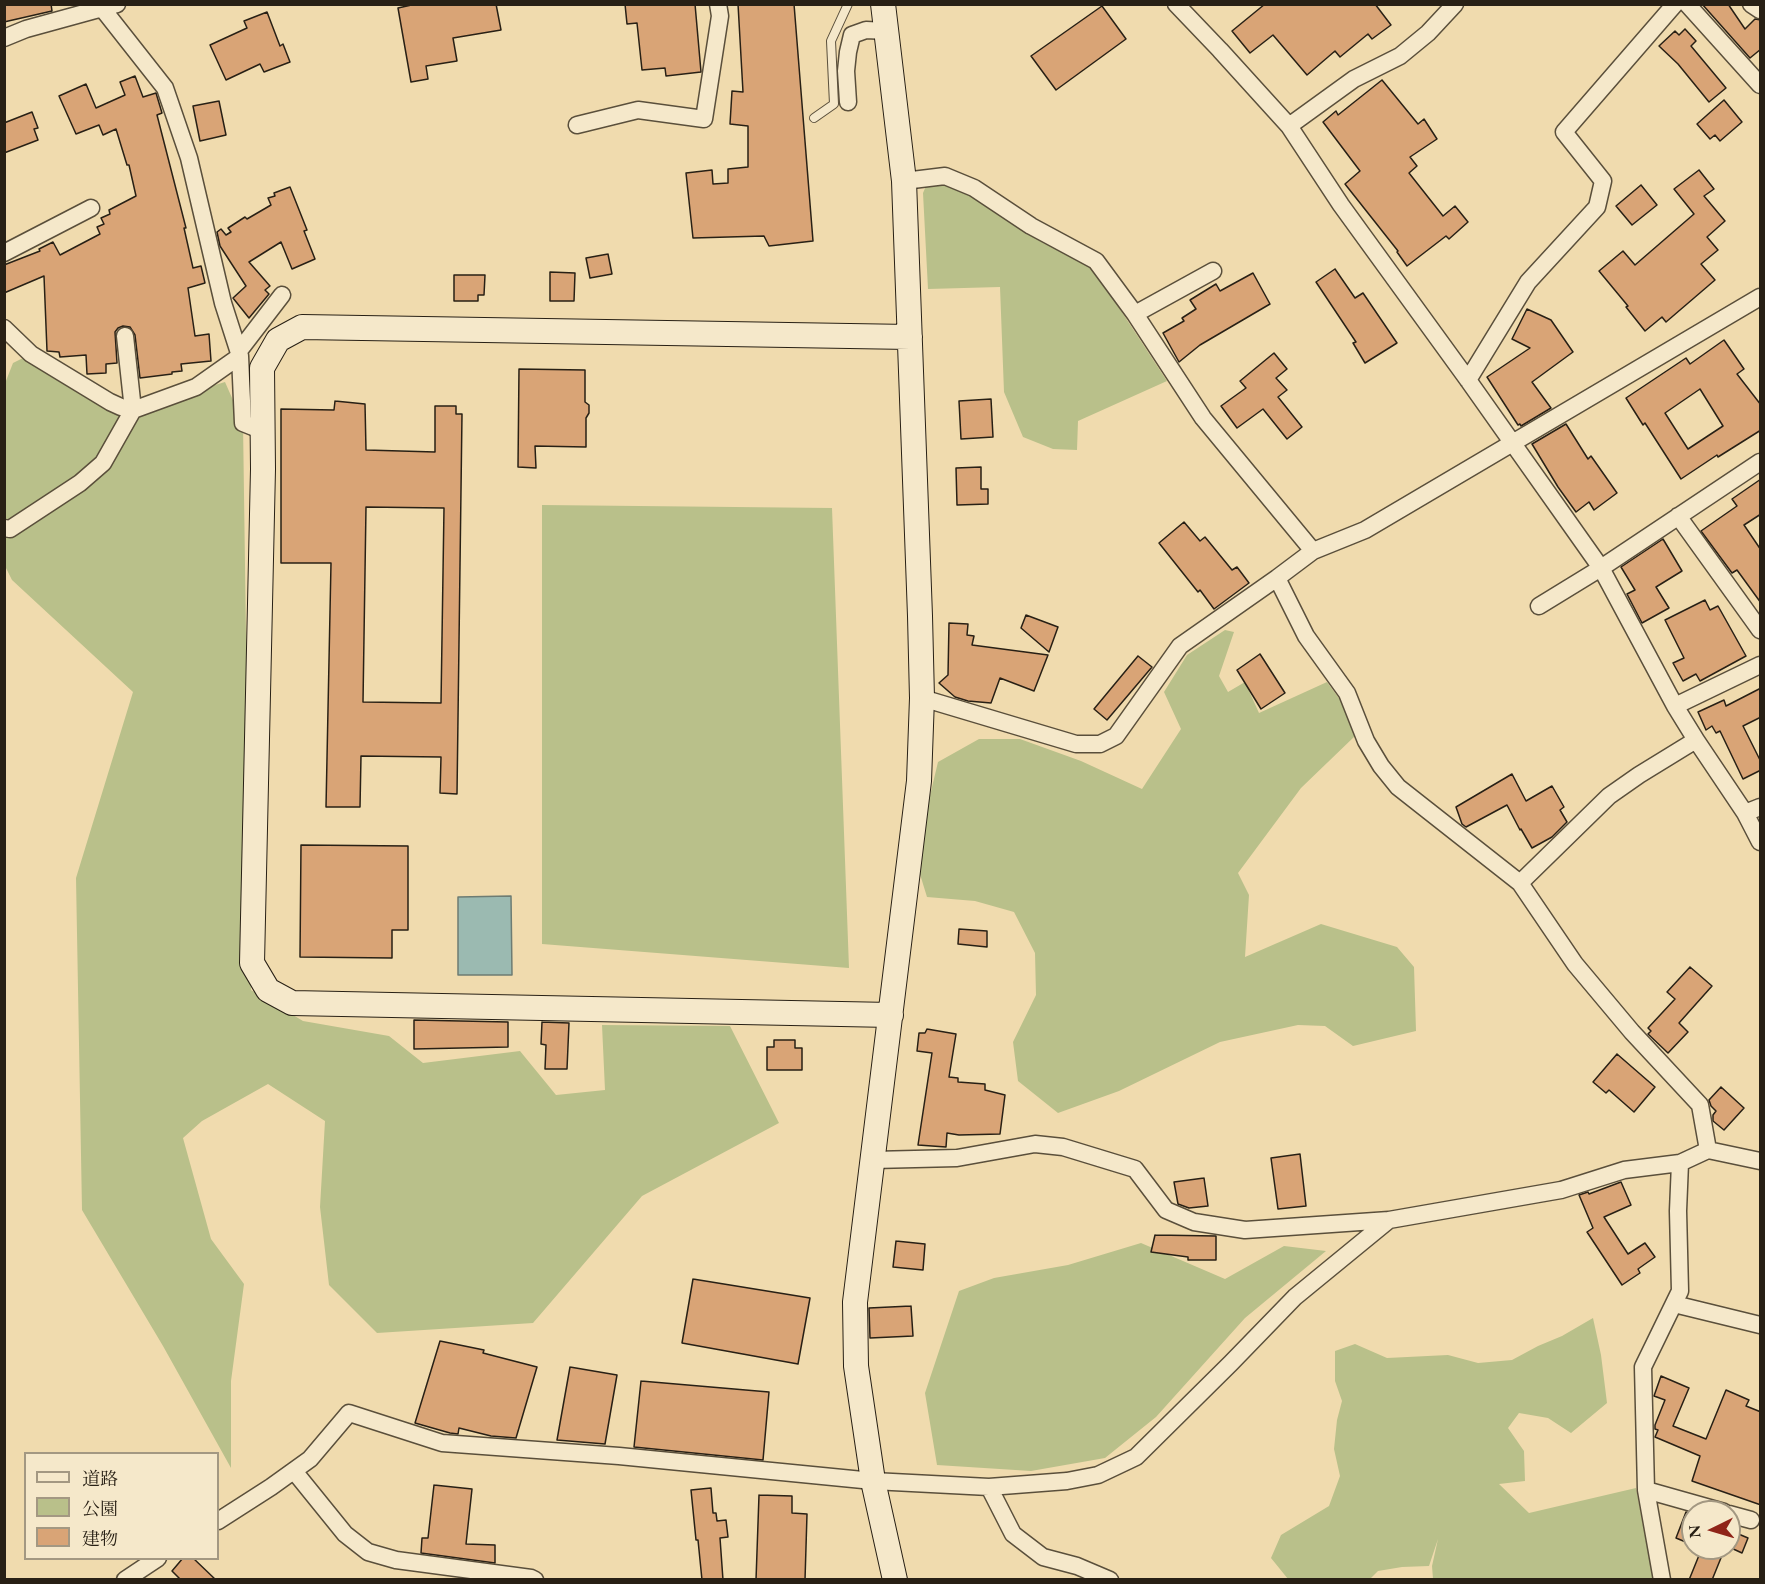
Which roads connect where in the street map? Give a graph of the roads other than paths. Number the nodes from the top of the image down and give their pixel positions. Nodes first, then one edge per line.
1 (718, 4) edge
2 (848, 4) edge
3 (883, 4) edge
4 (1176, 4) edge
5 (1455, 4) edge
6 (1675, 4) edge
7 (1687, 4) edge
8 (1750, 4) edge
9 (107, 6) edge
10 (1761, 10) edge
11 (887, 31) junction
12 (4, 38) edge
13 (1761, 85) edge
14 (848, 102) dead end
15 (814, 118) dead end
16 (577, 125) dead end
17 (1289, 126) junction
18 (904, 181) junction
19 (91, 208) dead end
20 (4, 253) edge
21 (1213, 271) dead end
22 (282, 295) dead end
23 (1761, 297) edge
24 (1135, 314) junction
25 (4, 328) edge
26 (125, 336) dead end
27 (910, 337) junction
28 (239, 353) junction
29 (1468, 380) junction
30 (133, 410) junction
31 (263, 431) junction
32 (1511, 443) junction
33 (1761, 462) edge
34 (1678, 516) junction
35 (4, 528) edge
36 (1313, 551) junction
37 (1601, 568) junction
38 (1277, 578) junction
39 (1539, 606) dead end
40 (1761, 630) edge
41 (1761, 665) edge
42 (922, 698) junction
43 (1675, 706) junction
44 (1696, 740) junction
45 (1753, 810) edge
46 (1761, 842) edge
47 (1520, 883) junction
48 (891, 1016) junction
49 (1708, 1149) junction
50 (873, 1160) junction
51 (1761, 1161) edge
52 (1680, 1163) junction
53 (1389, 1220) junction
54 (1674, 1304) junction
55 (1761, 1325) edge
56 (294, 1471) junction
57 (873, 1481) junction
58 (989, 1487) junction
59 (1646, 1490) junction
60 (1681, 1500) edge
61 (1741, 1517) edge
62 (219, 1520) edge
63 (1751, 1520) dead end
64 (155, 1560) edge
65 (125, 1580) edge
66 (535, 1580) edge
67 (895, 1580) edge
68 (1110, 1580) edge
69 (1662, 1580) edge

1 - 16 street
2 - 15 lane
3 - 11 street
4 - 17 street
5 - 17 street
6 - 29 street
7 - 13 street
8 - 10 street
9 - 12 street
9 - 28 street
11 - 14 street
11 - 18 street
17 - 29 street
18 - 24 street
18 - 27 street
19 - 20 street
21 - 24 street
22 - 28 street
23 - 32 street
24 - 36 street
25 - 30 street
26 - 30 street
27 - 31 street
27 - 42 street
28 - 30 street
28 - 31 street
29 - 32 street
30 - 35 street
31 - 48 street
32 - 36 street
32 - 37 street
33 - 34 street
34 - 37 street
34 - 40 street
36 - 38 street
37 - 39 street
37 - 43 street
38 - 42 street
38 - 47 street
41 - 43 street
42 - 48 street
43 - 44 street
44 - 45 street
44 - 47 street
45 - 46 street
47 - 49 street
48 - 50 street
49 - 51 street
49 - 52 street
50 - 53 street
50 - 57 street
52 - 53 street
52 - 54 street
53 - 58 street
54 - 55 street
54 - 59 street
56 - 57 street
56 - 62 street
56 - 66 street
57 - 58 street
57 - 67 street
58 - 68 street
59 - 60 street
59 - 69 street
61 - 63 street
64 - 65 street

